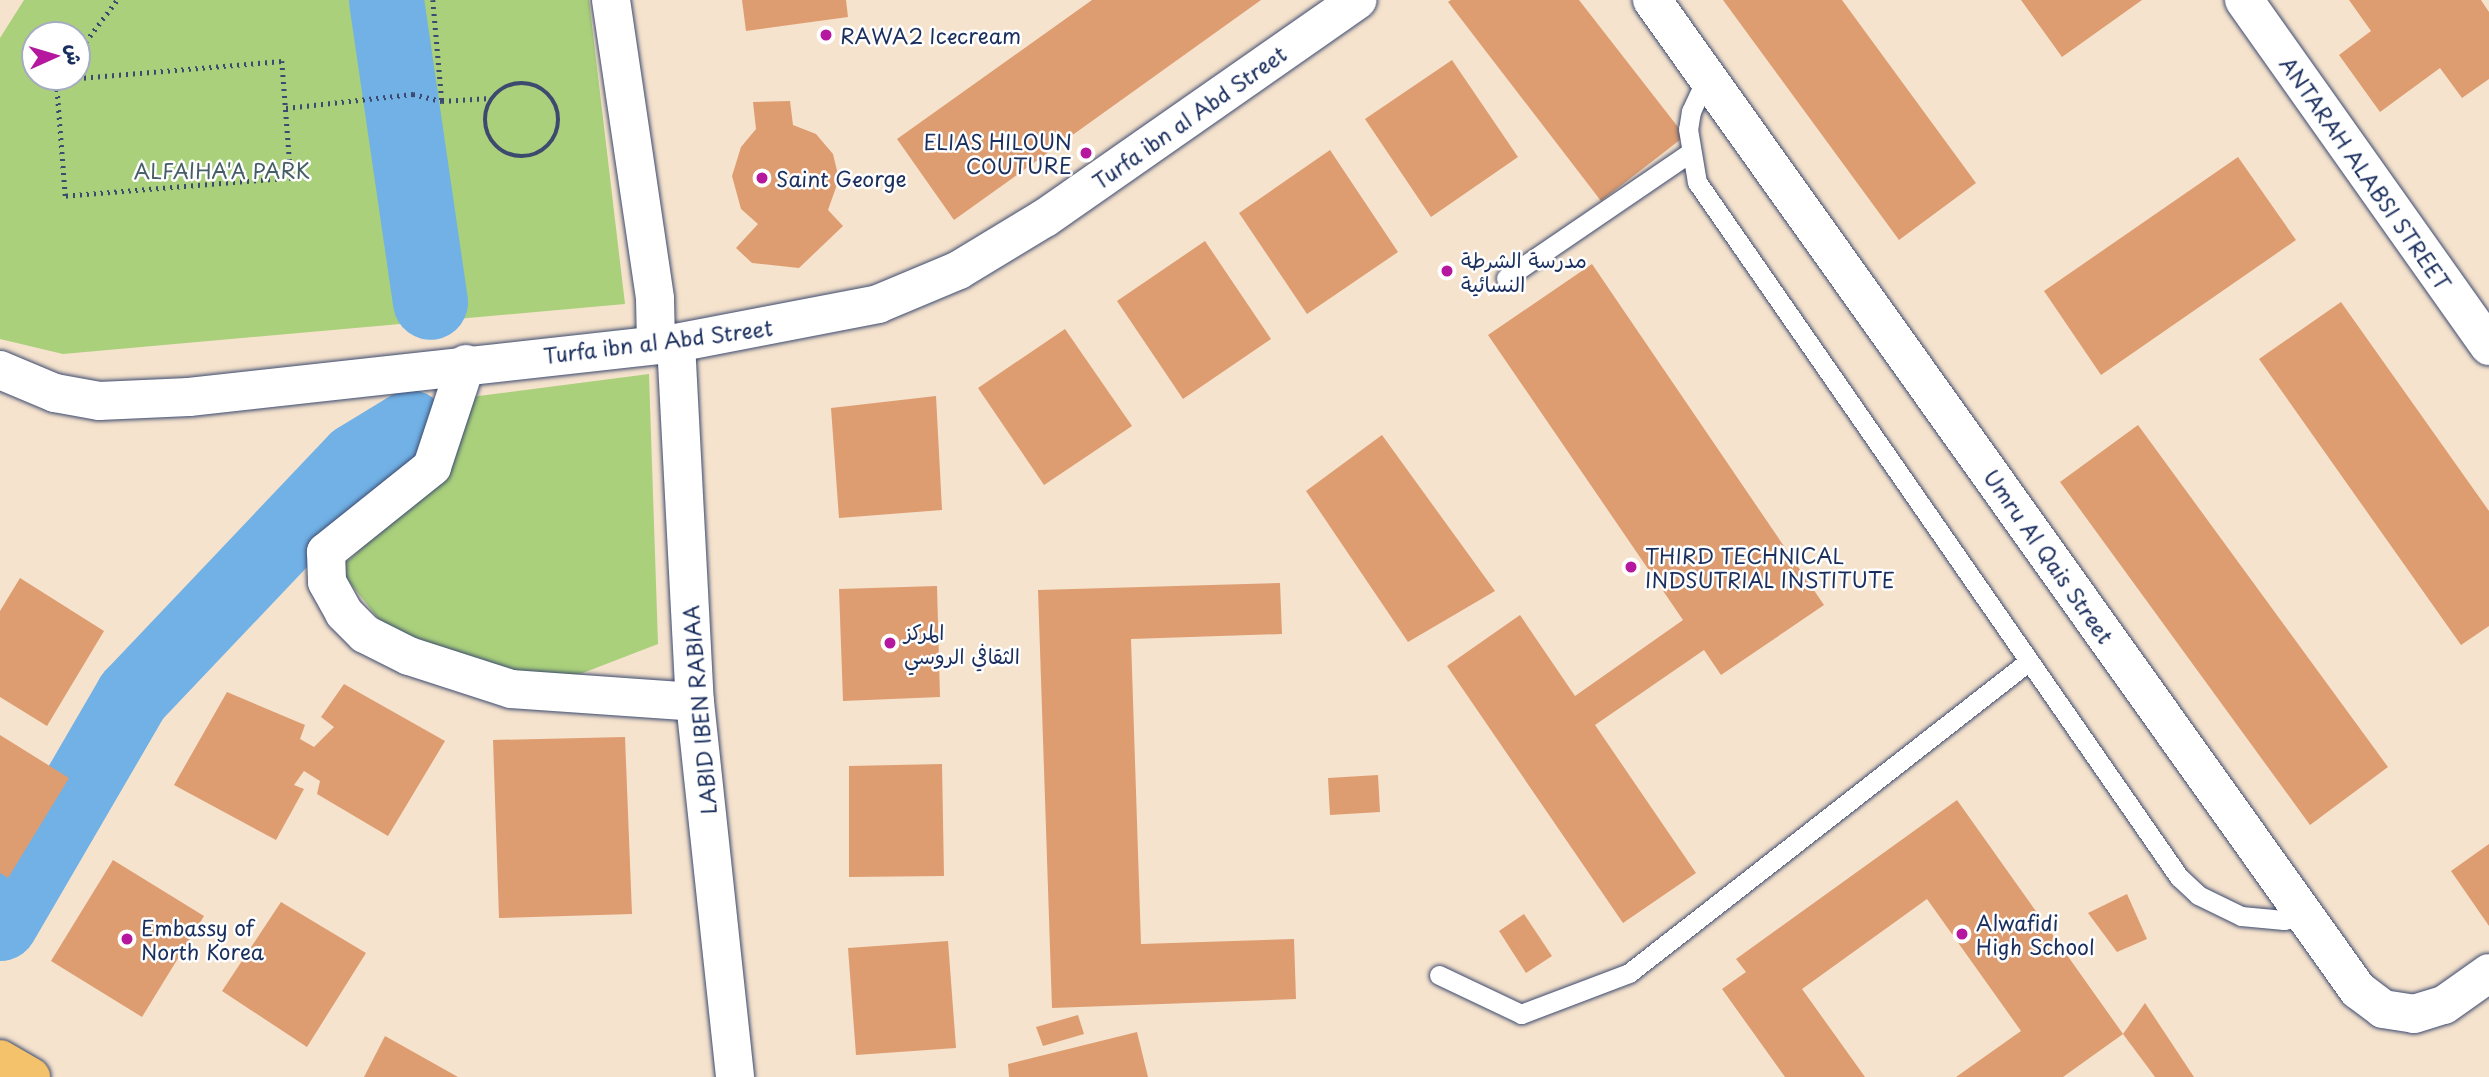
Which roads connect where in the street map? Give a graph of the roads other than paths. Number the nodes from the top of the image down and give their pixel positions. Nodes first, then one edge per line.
1 (611, 0) edge
2 (1357, 0) edge
3 (1652, 0) edge
4 (2244, 0) edge
5 (1707, 77) junction
6 (1689, 153) junction
7 (1506, 278) dead end
8 (666, 343) junction
9 (2489, 346) edge
10 (466, 364) junction
11 (0, 370) edge
12 (2029, 661) junction
13 (695, 702) junction
14 (2305, 916) junction
15 (2489, 972) edge
16 (1439, 975) dead end
17 (0, 1059) edge
18 (31, 1077) edge
19 (735, 1077) edge

1 - 8 street, LABID IBEN RABIAA
2 - 8 street, Turfa ibn al Abd Street
3 - 5 street, Umru Al Qais Street
4 - 9 street, ANTARAH ALABSI STREET
5 - 6 lane
5 - 14 street, Umru Al Qais Street
6 - 7 lane
6 - 12 lane
8 - 10 street, Turfa ibn al Abd Street
8 - 13 street, LABID IBEN RABIAA
10 - 11 street, Turfa ibn al Abd Street
10 - 13 street
12 - 14 lane
12 - 16 lane
13 - 19 street, LABID IBEN RABIAA
14 - 15 street, Umru Al Qais Street
17 - 18 main road

